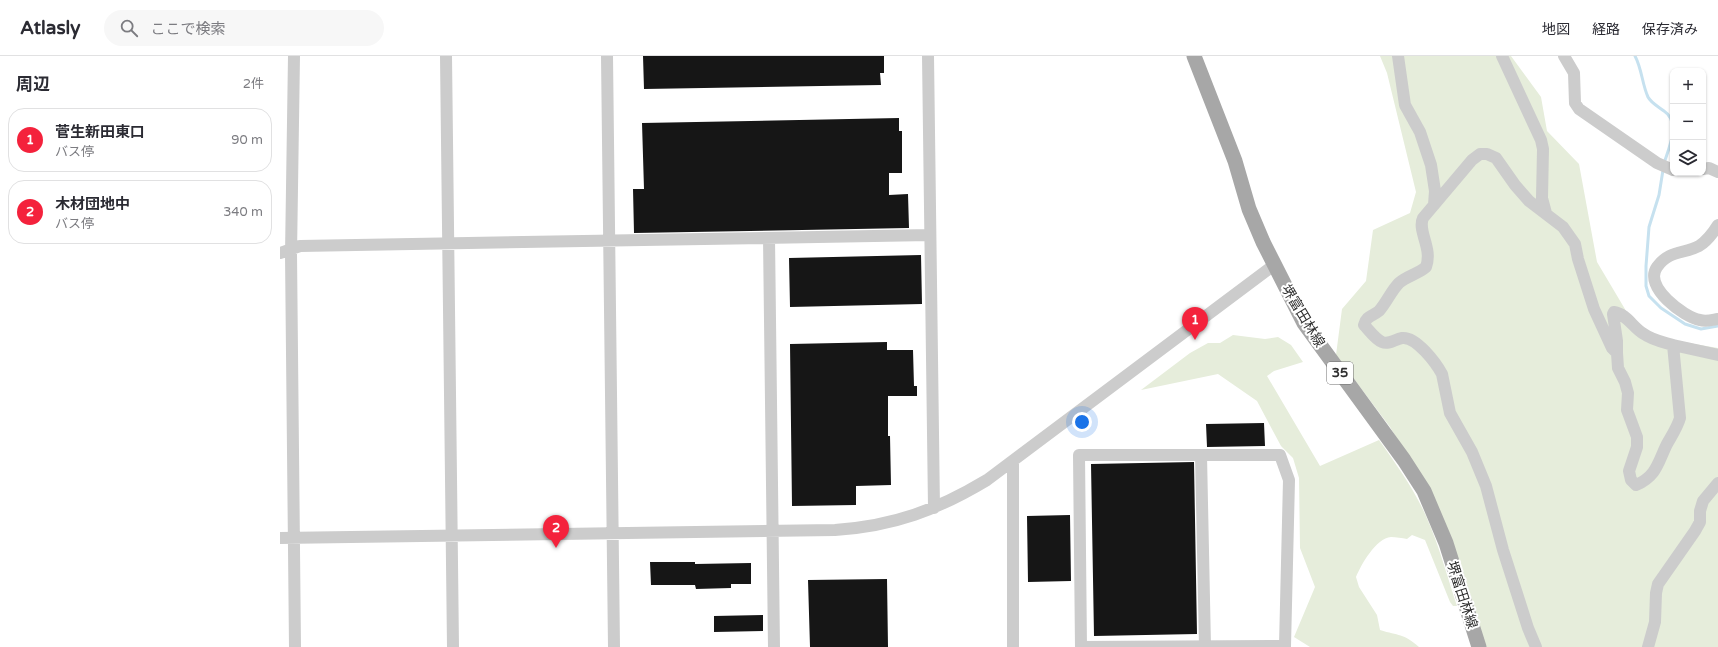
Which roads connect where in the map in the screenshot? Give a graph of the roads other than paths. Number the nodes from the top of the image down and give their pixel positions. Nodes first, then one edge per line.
1 (294, 56) edge
2 (446, 56) edge
3 (607, 56) edge
4 (928, 56) edge
5 (1194, 56) edge
6 (1398, 56) edge
7 (1502, 56) edge
8 (1564, 56) edge
9 (1706, 168) edge
10 (1670, 169) edge
11 (1718, 172) edge
12 (1434, 205) junction
13 (1546, 213) junction
14 (1718, 226) edge
15 (930, 235) junction
16 (769, 238) junction
17 (609, 241) junction
18 (448, 244) junction
19 (285, 251) edge
20 (1274, 265) junction
21 (1718, 319) edge
22 (1673, 345) junction
23 (1617, 354) junction
24 (1718, 355) edge
25 (1201, 455) junction
26 (1013, 462) junction
27 (1718, 483) edge
28 (934, 508) junction
29 (773, 531) junction
30 (612, 534) junction
31 (452, 536) junction
32 (280, 538) edge
33 (294, 538) junction
34 (1205, 646) edge
35 (295, 647) edge
36 (453, 647) edge
37 (614, 647) edge
38 (774, 647) edge
39 (1013, 647) edge
40 (1073, 647) edge
41 (1081, 647) edge
42 (1479, 647) edge
43 (1536, 647) edge
44 (1648, 647) edge

1 - 19 street
2 - 18 street
3 - 17 street
4 - 15 street
5 - 20 main road, 堺富田林線 / 35
6 - 12 street
7 - 13 street
8 - 10 street
9 - 11 street
12 - 13 street
12 - 43 street
13 - 23 street
14 - 21 street
15 - 16 street
15 - 28 street
16 - 17 street
16 - 29 street
17 - 18 street
17 - 30 street
18 - 19 street
18 - 31 street
19 - 33 street
20 - 26 street
20 - 42 main road, 堺富田林線 / 35
22 - 23 street
22 - 23 street
22 - 24 street
25 - 34 street
25 - 34 street
25 - 41 street
26 - 28 street
26 - 39 street
27 - 44 street
28 - 29 street
29 - 30 street
29 - 38 street
30 - 31 street
30 - 37 street
31 - 33 street
31 - 36 street
32 - 33 street
33 - 35 street
34 - 41 street
40 - 41 street

